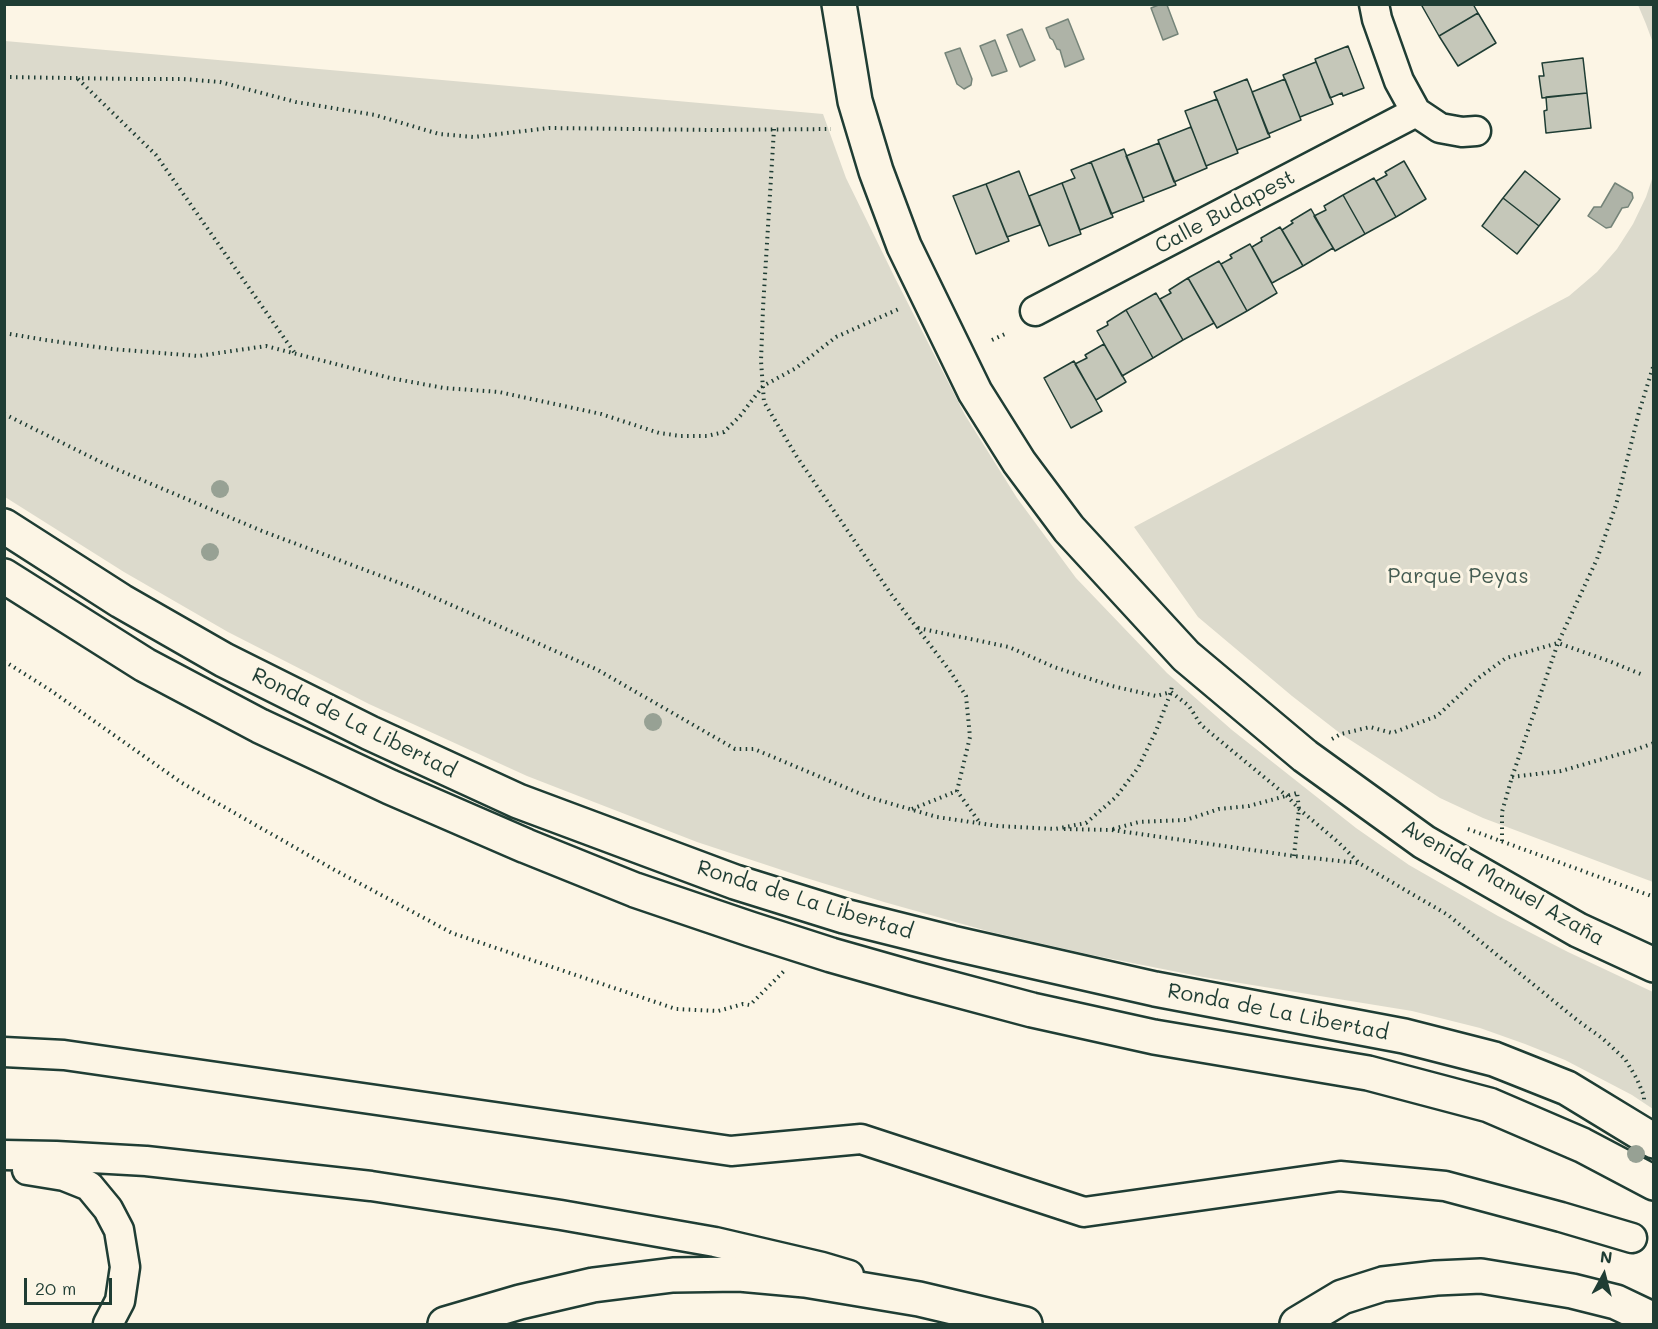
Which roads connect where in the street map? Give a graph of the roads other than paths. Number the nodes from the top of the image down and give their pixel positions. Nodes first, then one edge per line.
1 (839, 4) edge
2 (1374, 4) edge
3 (1416, 112) junction
4 (1476, 131) dead end
5 (1035, 311) dead end
6 (4, 526) edge
7 (4, 576) edge
8 (1653, 965) edge
9 (4, 1052) edge
10 (1653, 1141) edge
11 (4, 1155) edge
12 (4, 1167) edge
13 (1653, 1183) edge
14 (1632, 1238) dead end
15 (919, 1299) junction
16 (1653, 1320) edge
17 (108, 1324) edge
18 (445, 1324) edge
19 (1025, 1324) edge
20 (1297, 1324) edge

1 - 8 main road, Avenida Manuel Azaña
2 - 3 street
3 - 4 street
3 - 5 street, Calle Budapest
6 - 10 main road, Ronda de La Libertad
7 - 13 main road, Ronda de La Libertad
9 - 14 street
11 - 15 street
12 - 17 street
15 - 18 main road
15 - 19 main road
16 - 20 main road

